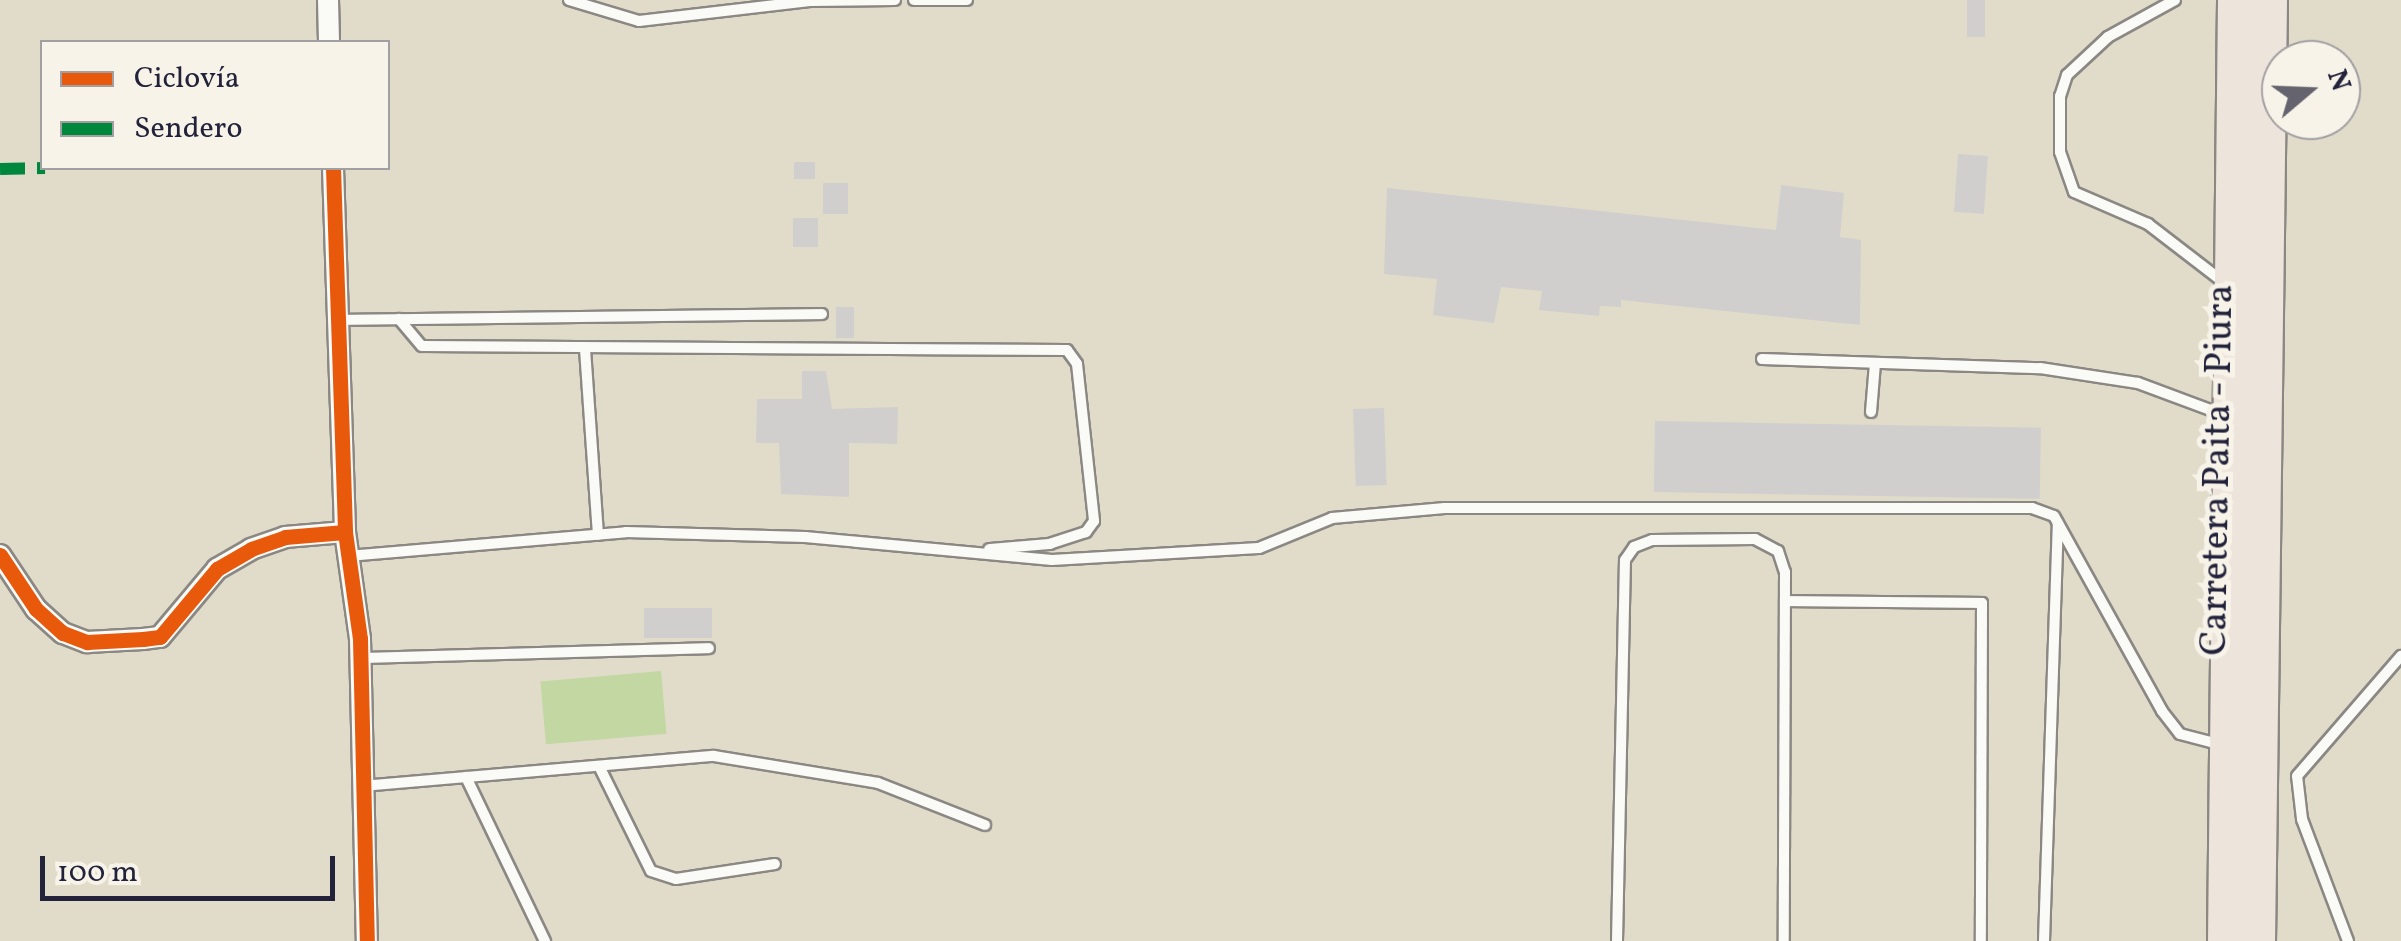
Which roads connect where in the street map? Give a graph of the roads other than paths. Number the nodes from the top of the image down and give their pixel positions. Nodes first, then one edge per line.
1 (328, 0) edge
2 (569, 0) edge
3 (896, 0) edge
4 (914, 0) edge
5 (967, 0) edge
6 (2176, 0) edge
7 (2235, 0) edge
8 (2269, 0) edge
9 (330, 40) edge
10 (333, 170) edge
11 (2232, 291) junction
12 (822, 314) dead end
13 (399, 318) junction
14 (338, 320) junction
15 (585, 349) junction
16 (1762, 359) dead end
17 (1875, 363) junction
18 (1871, 412) dead end
19 (2231, 417) junction
20 (2058, 523) junction
21 (345, 532) junction
22 (598, 534) junction
23 (958, 551) junction
24 (0, 555) edge
25 (348, 556) junction
26 (1786, 601) junction
27 (709, 648) dead end
28 (2401, 656) edge
29 (360, 658) junction
30 (2228, 746) junction
31 (599, 766) junction
32 (466, 777) junction
33 (361, 786) junction
34 (984, 825) dead end
35 (775, 864) dead end
36 (367, 941) edge
37 (545, 941) edge
38 (1617, 941) edge
39 (1784, 941) edge
40 (1981, 941) edge
41 (2044, 941) edge
42 (2225, 941) edge
43 (2257, 941) edge
44 (2348, 941) edge

1 - 9 street
2 - 3 lane
4 - 5 lane
6 - 11 lane
7 - 11 highway, Carretera Paita - Piura
8 - 43 highway, Carretera Paita - Piura
10 - 14 street
11 - 19 highway, Carretera Paita - Piura
12 - 13 lane
13 - 14 lane
13 - 15 lane
14 - 21 street
15 - 22 lane
15 - 23 lane
16 - 17 lane
17 - 18 lane
17 - 19 lane
19 - 30 highway, Carretera Paita - Piura
20 - 23 lane
20 - 30 lane
20 - 41 lane
21 - 24 street
21 - 25 street
22 - 23 lane
22 - 25 lane
25 - 29 street
26 - 38 lane
26 - 39 lane
26 - 40 lane
27 - 29 lane
28 - 44 lane
29 - 33 street
30 - 42 highway, Carretera Paita - Piura
31 - 32 lane
31 - 34 lane
31 - 35 lane
32 - 33 lane
32 - 37 lane
33 - 36 street

